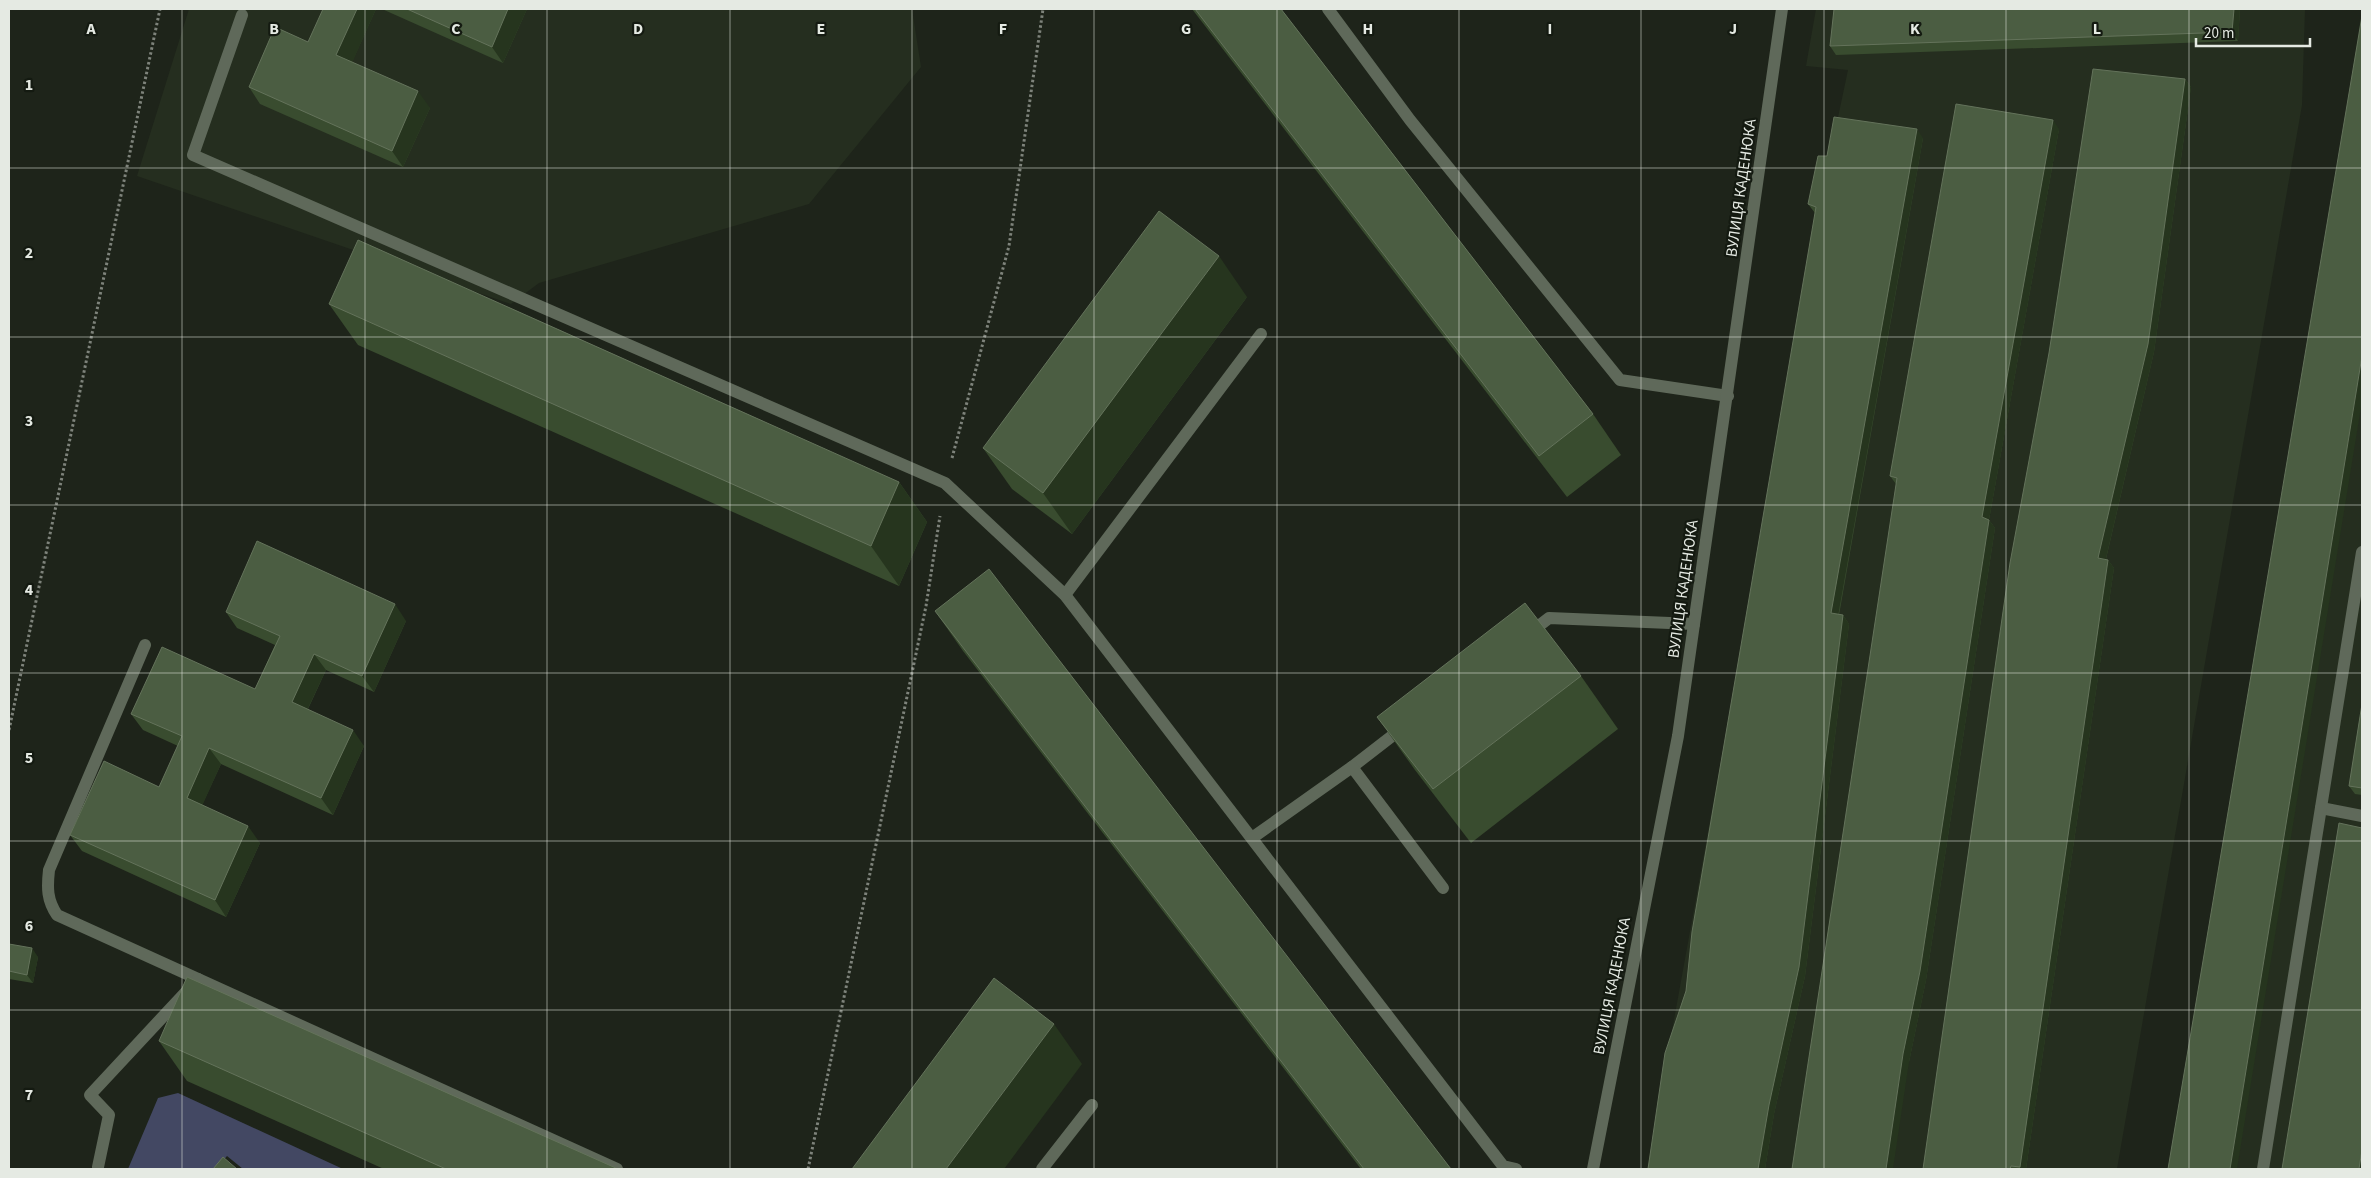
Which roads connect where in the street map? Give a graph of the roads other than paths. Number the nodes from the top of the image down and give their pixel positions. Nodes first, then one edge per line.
1 (1328, 9) edge
2 (1782, 9) edge
3 (242, 16) dead end
4 (1261, 334) dead end
5 (1728, 396) junction
6 (2362, 552) edge
7 (1065, 595) junction
8 (1694, 624) junction
9 (1517, 642) edge
10 (145, 645) dead end
11 (1415, 720) edge
12 (1352, 767) junction
13 (2321, 808) junction
14 (2362, 816) edge
15 (1252, 838) junction
16 (1443, 888) dead end
17 (198, 979) junction
18 (1092, 1105) dead end
19 (98, 1167) dead end
20 (617, 1169) edge
21 (1042, 1169) edge
22 (1516, 1169) edge
23 (1593, 1169) edge
24 (2263, 1169) edge

1 - 5 street
2 - 5 street, ВУЛИЦЯ КАДЕНЮКА
3 - 7 street
4 - 7 street
5 - 8 street, ВУЛИЦЯ КАДЕНЮКА
6 - 13 street
7 - 15 street
8 - 9 street
8 - 23 street, ВУЛИЦЯ КАДЕНЮКА
10 - 17 street
11 - 12 street
12 - 15 street
12 - 16 street
13 - 14 street
13 - 24 street
15 - 22 street
17 - 19 street
17 - 20 street
18 - 21 street

